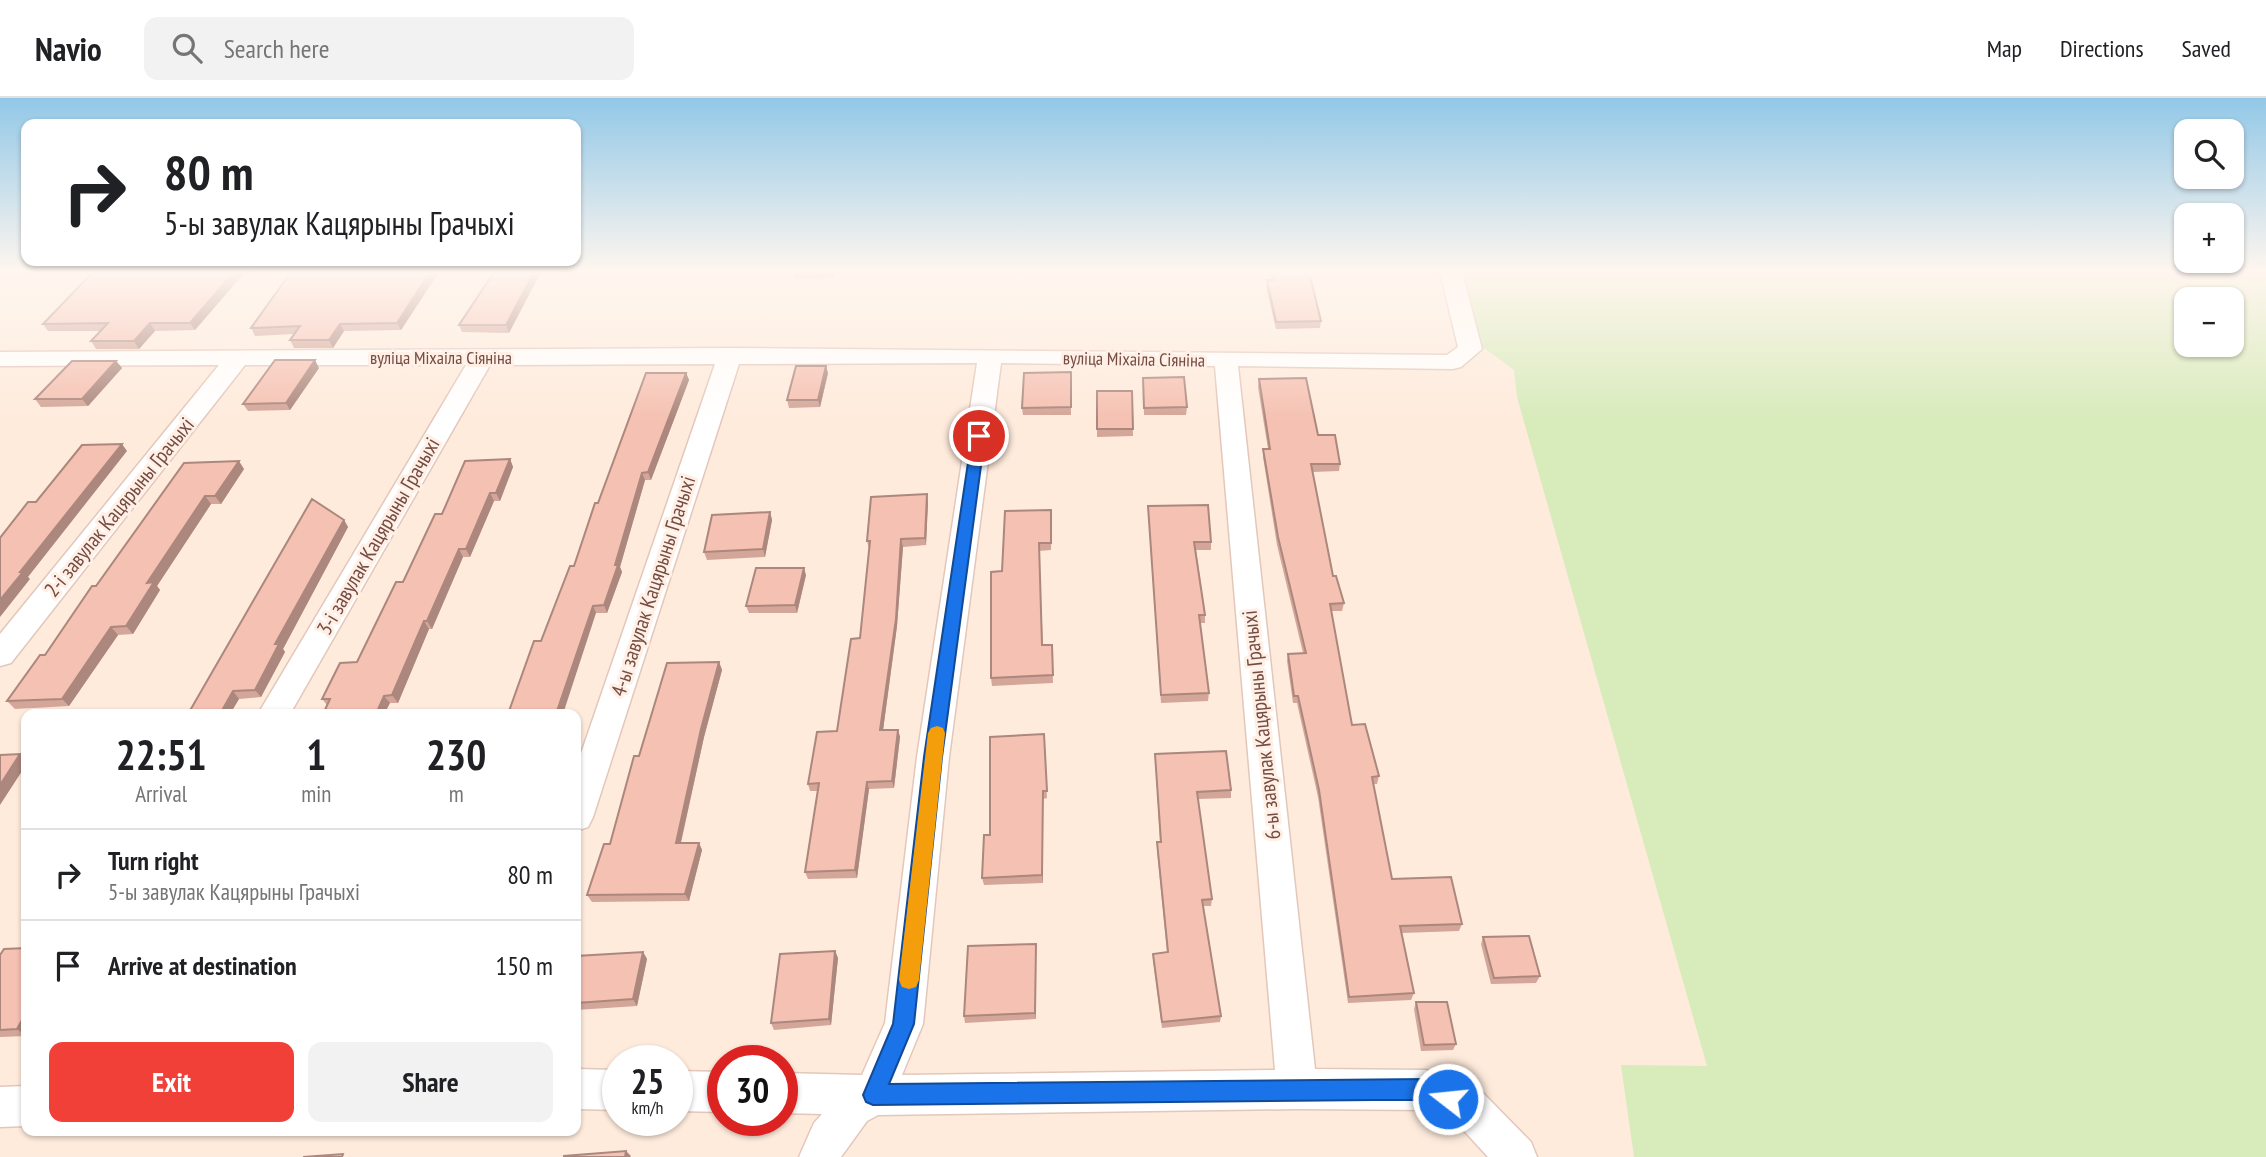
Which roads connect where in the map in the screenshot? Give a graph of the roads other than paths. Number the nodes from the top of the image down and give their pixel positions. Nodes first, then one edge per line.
1 (1463, 321) edge
2 (730, 355) junction
3 (990, 356) junction
4 (482, 357) junction
5 (238, 358) junction
6 (1226, 361) junction
7 (4, 362) edge
8 (0, 655) edge
9 (277, 709) edge
10 (581, 802) edge
11 (581, 1089) edge
12 (1297, 1089) junction
13 (602, 1090) edge
14 (798, 1093) edge
15 (873, 1095) junction
16 (21, 1106) edge
17 (0, 1107) edge
18 (820, 1157) edge
19 (1516, 1157) edge

1 - 6 street, вуліца Міхаіла Сіяніна
2 - 3 street, вуліца Міхаіла Сіяніна
2 - 4 street, вуліца Міхаіла Сіяніна
2 - 10 street, 4-ы завулак Кацярыны Грачыхі
3 - 6 street, вуліца Міхаіла Сіяніна
3 - 15 street
4 - 5 street, вуліца Міхаіла Сіяніна
4 - 9 street, 3-і завулак Кацярыны Грачыхі
5 - 7 street, вуліца Міхаіла Сіяніна
5 - 8 street, 2-і завулак Кацярыны Грачыхі
6 - 12 street, 6-ы завулак Кацярыны Грачыхі
11 - 13 street
12 - 15 street
12 - 19 street
14 - 15 street
15 - 18 street
16 - 17 street

